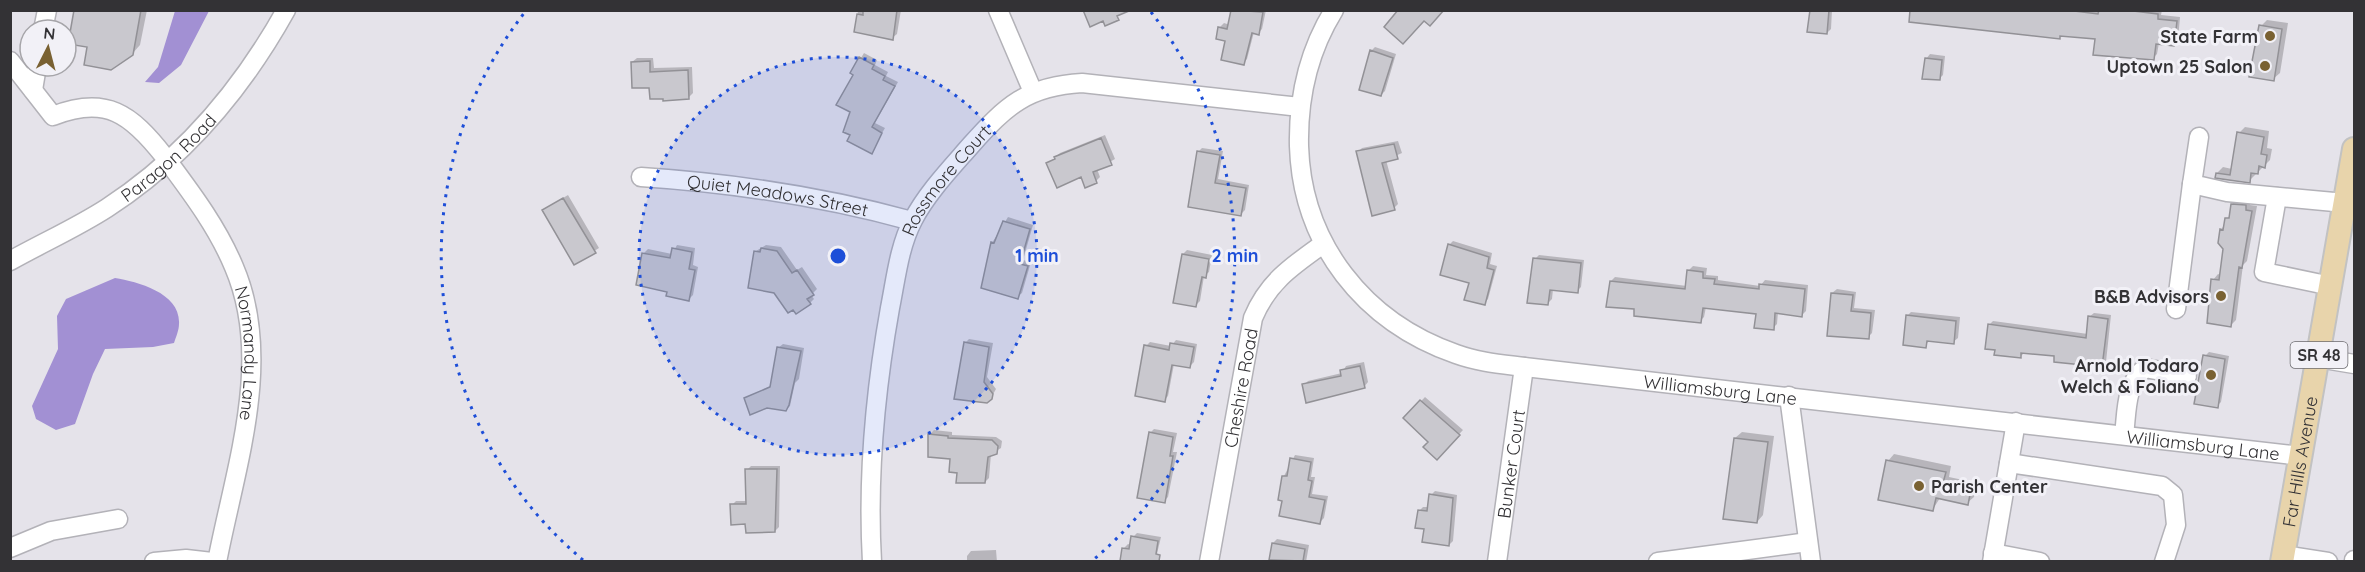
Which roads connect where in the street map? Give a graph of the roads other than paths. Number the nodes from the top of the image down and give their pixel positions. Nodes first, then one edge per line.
1 (286, 10) edge
2 (998, 10) edge
3 (1334, 10) edge
4 (10, 61) edge
5 (35, 78) edge
6 (33, 90) junction
7 (1033, 92) junction
8 (1299, 108) junction
9 (2199, 137) dead end
10 (2355, 149) edge
11 (168, 162) junction
12 (641, 177) dead end
13 (2192, 184) junction
14 (2277, 197) junction
15 (2345, 203) junction
16 (912, 221) junction
17 (1323, 244) junction
18 (10, 261) edge
19 (2331, 286) junction
20 (2176, 309) dead end
21 (2318, 358) junction
22 (2355, 364) edge
23 (1524, 367) junction
24 (2187, 376) dead end
25 (1789, 396) junction
26 (2016, 422) junction
27 (2124, 435) junction
28 (2301, 456) junction
29 (2009, 463) junction
30 (118, 519) dead end
31 (1808, 542) junction
32 (10, 548) edge
33 (1992, 557) edge
34 (2282, 558) edge
35 (154, 561) edge
36 (212, 561) edge
37 (217, 561) edge
38 (872, 561) edge
39 (1209, 561) edge
40 (1497, 561) edge
41 (1658, 561) edge
42 (1812, 561) edge
43 (2040, 561) edge
44 (2164, 561) edge
45 (2328, 561) edge

1 - 11 street, Paragon Road
2 - 7 street
3 - 8 street, Williamsburg Lane
4 - 6 street
5 - 6 street
6 - 11 street, Normandy Lane
7 - 8 street, Rossmore Court
7 - 16 street, Rossmore Court
8 - 17 street, Williamsburg Lane
9 - 13 street
10 - 15 main road, Far Hills Avenue / SR 48
11 - 18 street, Paragon Road
11 - 37 street, Normandy Lane
12 - 16 street, Quiet Meadows Street
13 - 14 street
13 - 20 street
14 - 15 street
14 - 19 street
15 - 19 main road, Far Hills Avenue / SR 48
16 - 38 street, Rossmore Court
17 - 23 street, Williamsburg Lane
17 - 39 street, Cheshire Road
19 - 21 main road, Far Hills Avenue / SR 48
21 - 22 street
21 - 28 main road, Far Hills Avenue / SR 48
23 - 25 street, Williamsburg Lane
23 - 40 street, Bunker Court
24 - 27 street
25 - 26 street, Williamsburg Lane
25 - 31 street
26 - 27 street, Williamsburg Lane
26 - 29 street
27 - 28 street, Williamsburg Lane
28 - 34 main road, Far Hills Avenue / SR 48
29 - 33 street
29 - 44 street
30 - 32 street
31 - 41 street
31 - 42 street
33 - 43 street
34 - 45 street
35 - 36 street

